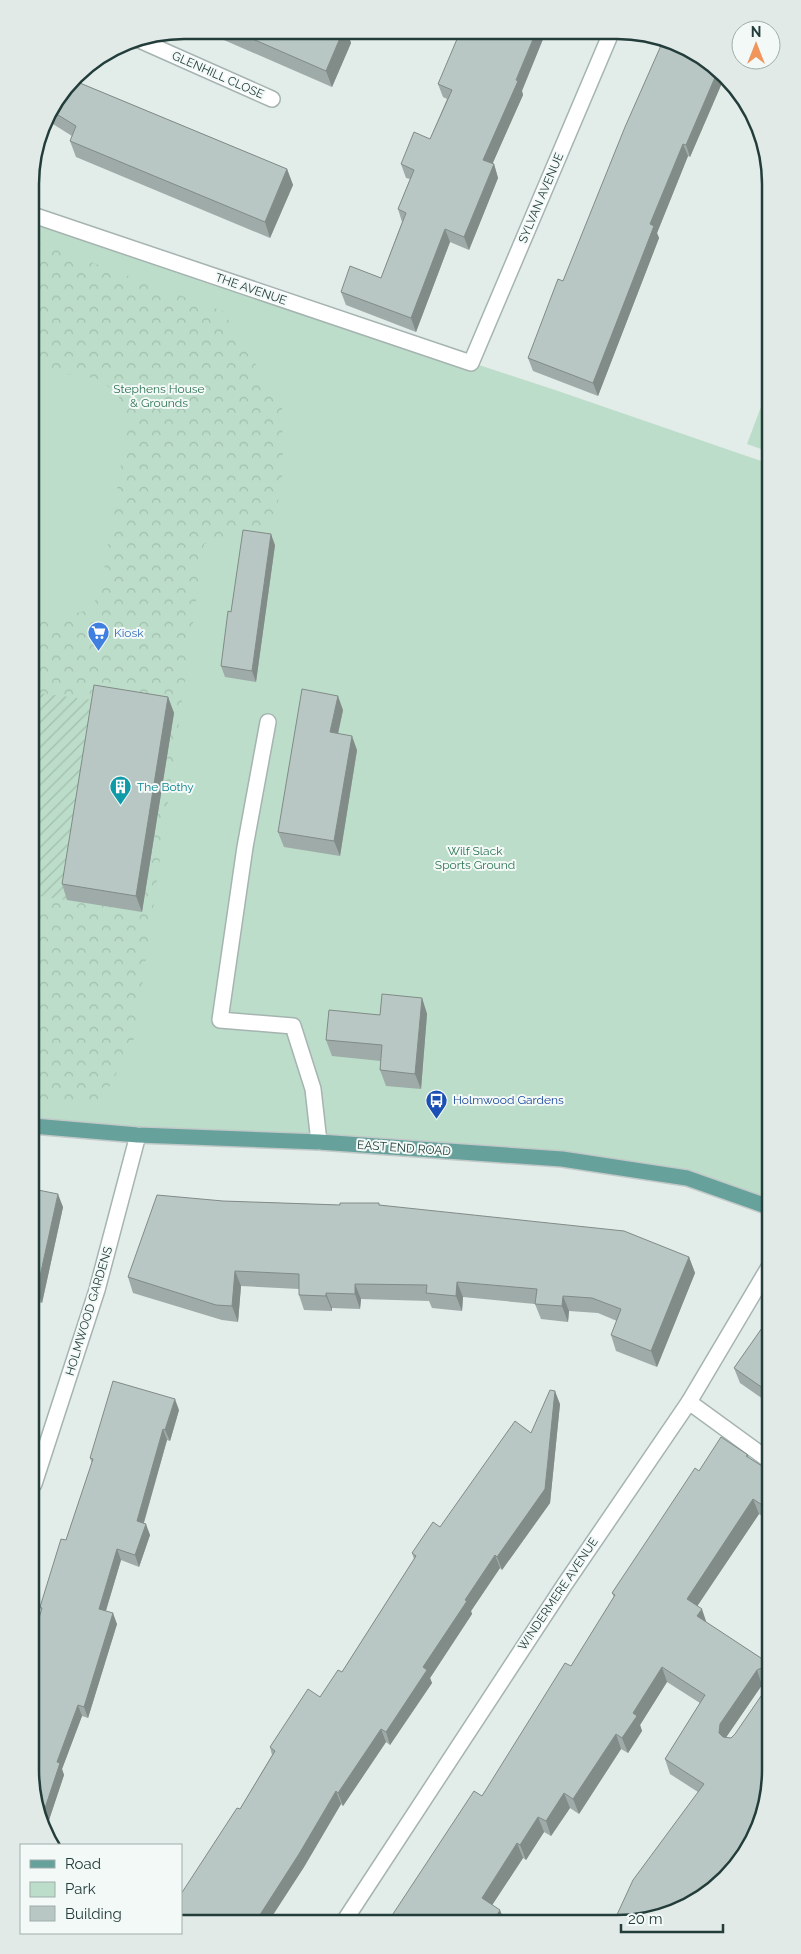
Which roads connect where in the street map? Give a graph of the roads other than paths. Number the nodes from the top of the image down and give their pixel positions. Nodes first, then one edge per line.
1 (608, 39) edge
2 (148, 44) edge
3 (272, 99) dead end
4 (39, 217) edge
5 (471, 363) joint
6 (268, 722) dead end
7 (39, 1127) edge
8 (138, 1135) junction
9 (320, 1142) junction
10 (762, 1205) edge
11 (762, 1279) edge
12 (688, 1402) junction
13 (762, 1455) edge
14 (39, 1469) edge
15 (348, 1915) edge

1 - 5 street, SYLVAN AVENUE
2 - 3 street, GLENHILL CLOSE
4 - 5 street, THE AVENUE
6 - 9 street
7 - 8 main road, EAST END ROAD
8 - 9 main road, EAST END ROAD
8 - 14 street, HOLMWOOD GARDENS
9 - 10 main road, EAST END ROAD
11 - 12 street, WINDERMERE AVENUE
12 - 13 street
12 - 15 street, WINDERMERE AVENUE

